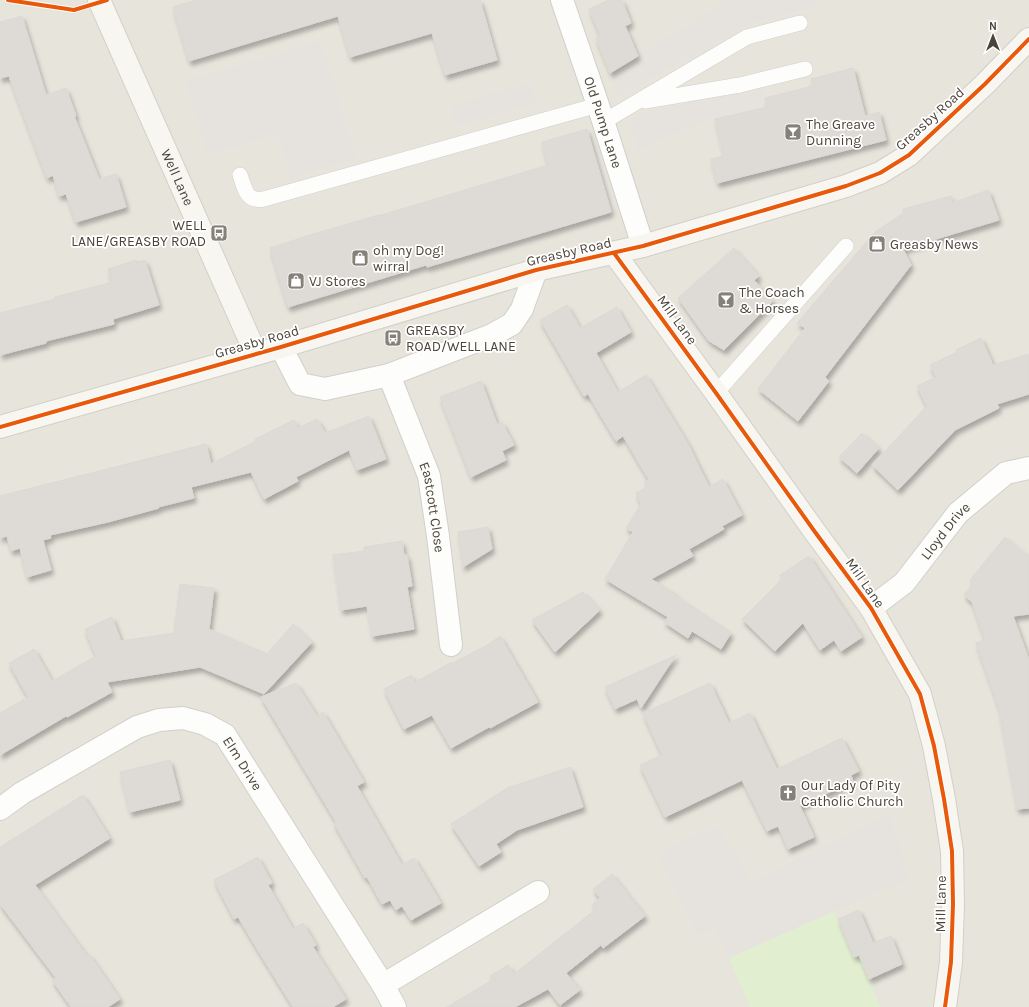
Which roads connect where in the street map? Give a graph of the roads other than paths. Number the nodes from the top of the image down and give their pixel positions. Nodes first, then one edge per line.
1 (99, 0) edge
2 (562, 0) edge
3 (800, 23) dead end
4 (1029, 39) edge
5 (805, 69) dead end
6 (636, 102) junction
7 (601, 113) junction
8 (240, 175) dead end
9 (643, 246) junction
10 (846, 246) dead end
11 (614, 252) junction
12 (536, 270) junction
13 (280, 347) junction
14 (256, 354) junction
15 (389, 375) junction
16 (716, 393) junction
17 (0, 427) edge
18 (1029, 468) edge
19 (871, 608) junction
20 (451, 645) dead end
21 (0, 809) edge
22 (538, 892) dead end
23 (383, 985) junction
24 (395, 1007) edge
25 (945, 1007) edge

1 - 14 street, Well Lane
2 - 7 street, Old Pump Lane
3 - 6 lane
4 - 9 street, Greasby Road
5 - 6 lane
6 - 7 lane
7 - 8 lane
7 - 9 street, Old Pump Lane
9 - 11 street, Greasby Road
10 - 16 lane
11 - 12 street, Greasby Road
11 - 16 street, Mill Lane
12 - 13 street, Greasby Road
12 - 15 street
13 - 14 street, Greasby Road
13 - 15 street
14 - 17 street, Greasby Road
15 - 20 street, Eastcott Close
16 - 19 street, Mill Lane
18 - 19 street, Lloyd Drive
19 - 25 street, Mill Lane
21 - 23 street, Elm Drive
22 - 23 street
23 - 24 street, Elm Drive

